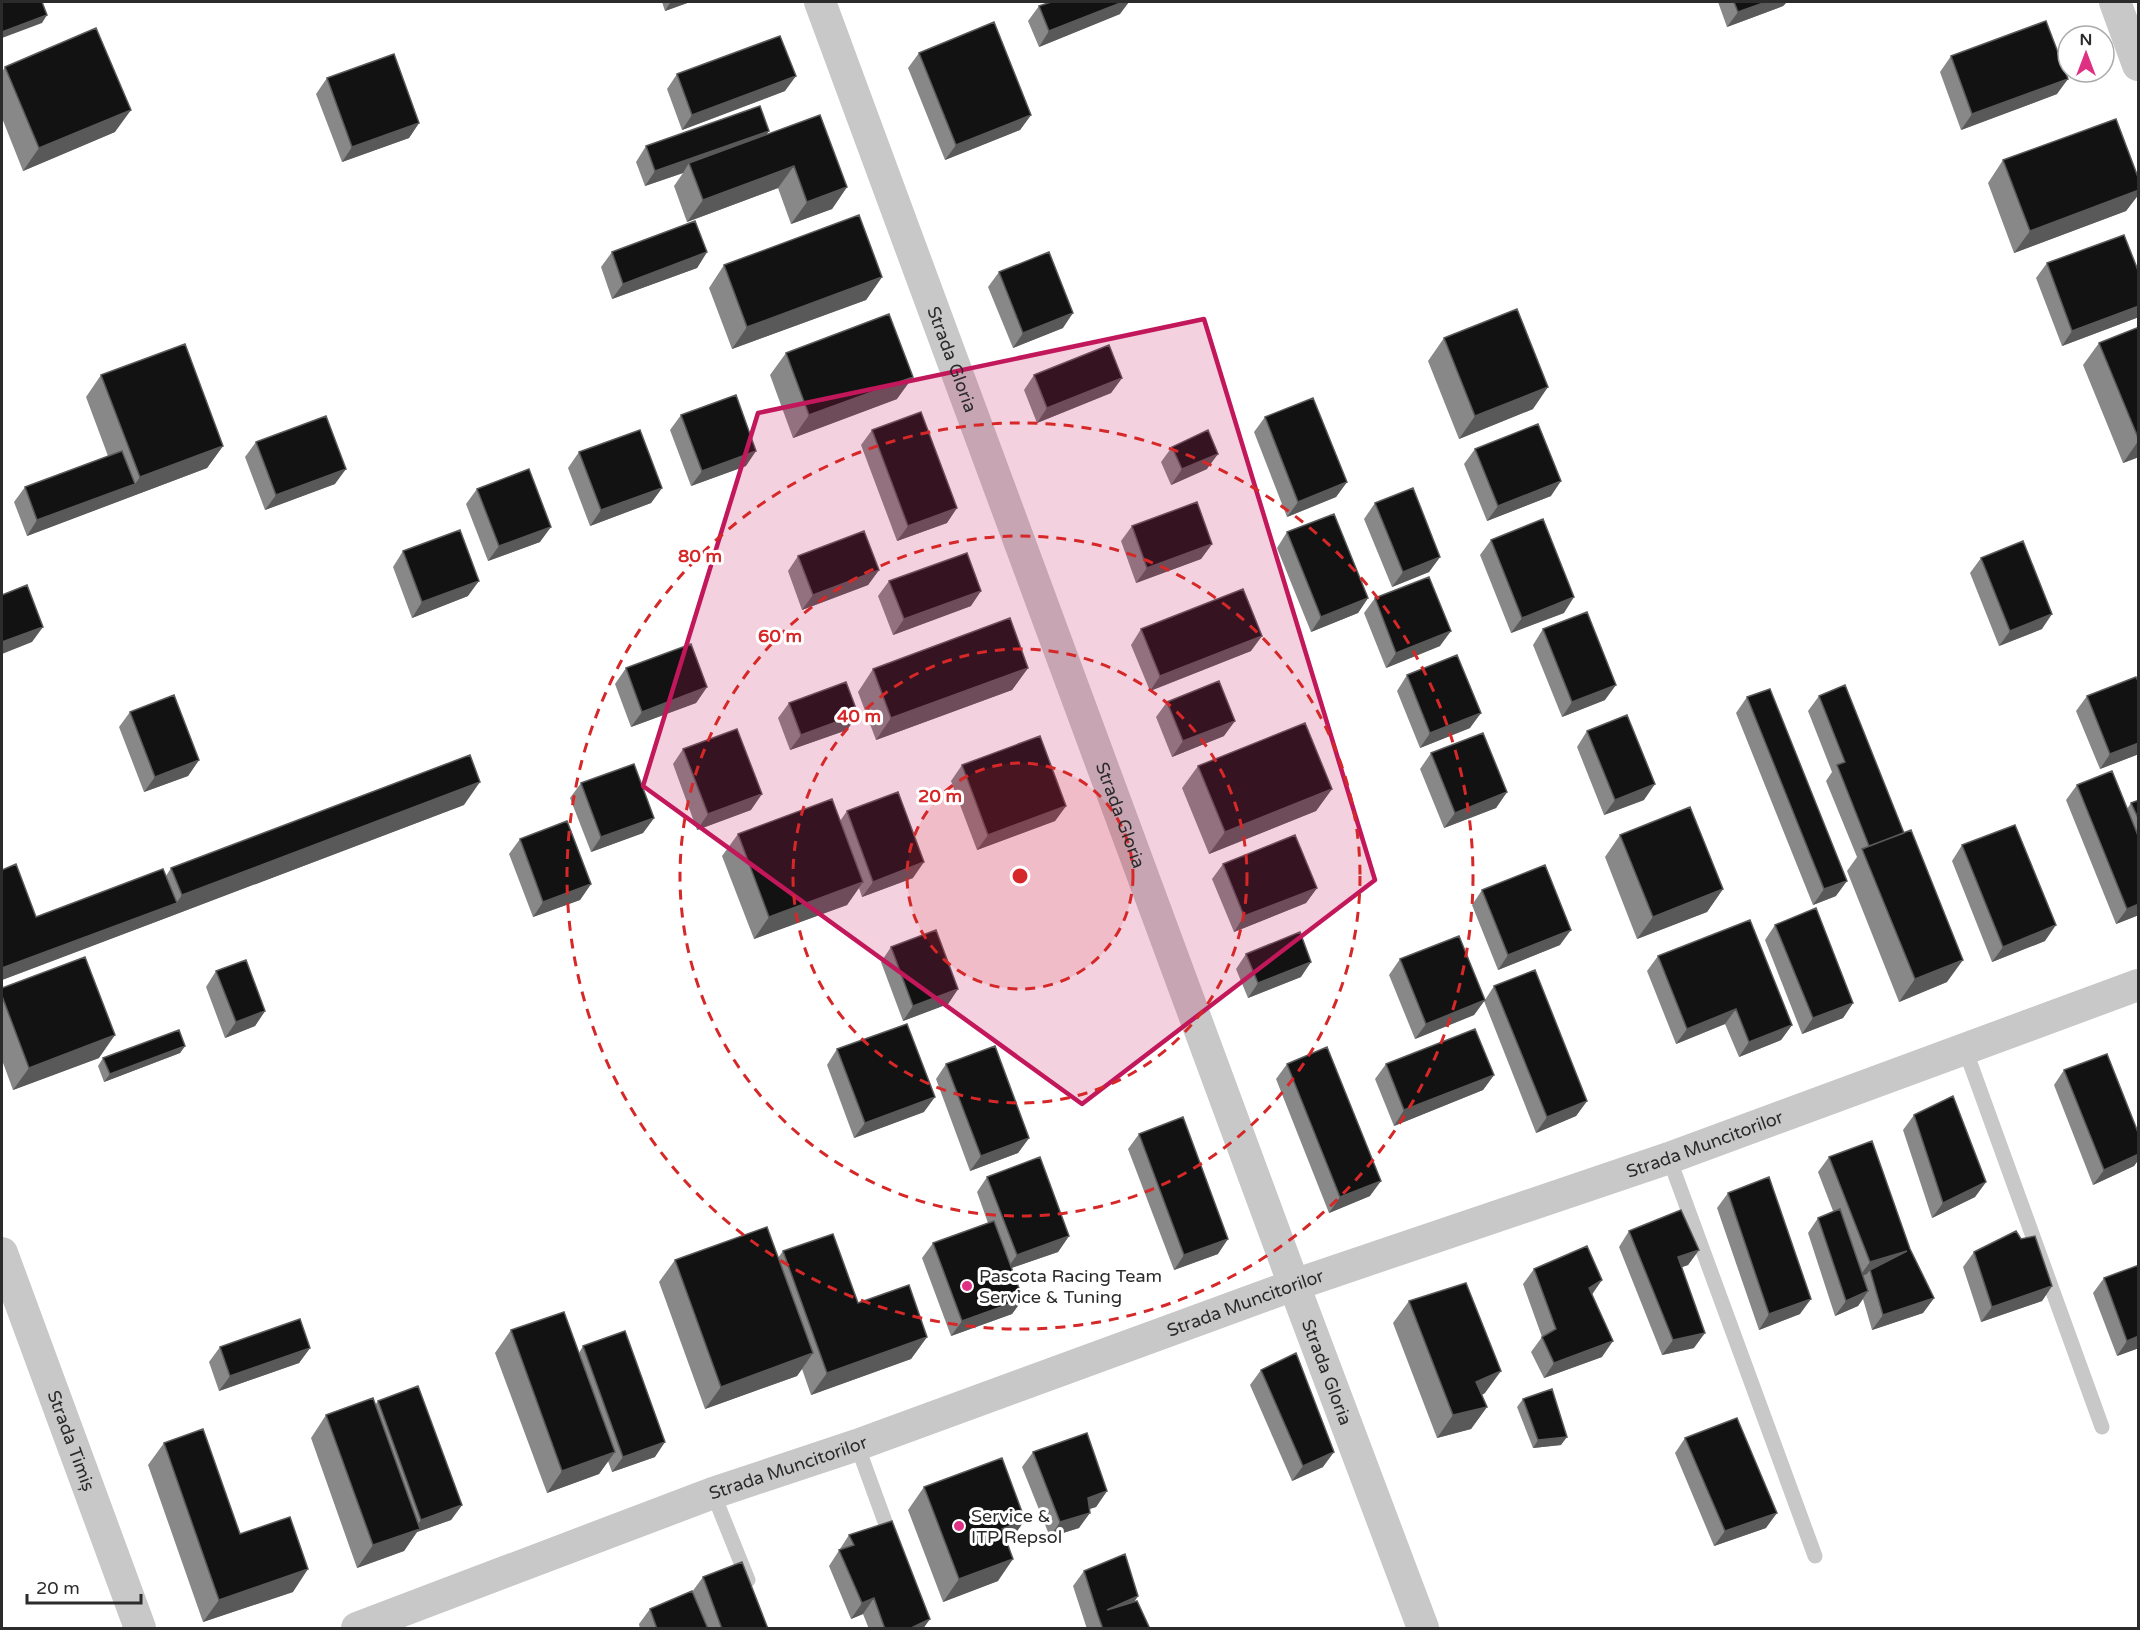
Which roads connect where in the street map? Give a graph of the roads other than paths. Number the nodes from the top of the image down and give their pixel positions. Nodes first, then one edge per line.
1 (820, 2) edge
2 (2115, 2) edge
3 (2139, 64) edge
4 (2139, 984) edge
5 (1965, 1049) junction
6 (1669, 1158) junction
7 (2, 1253) edge
8 (1294, 1285) junction
9 (2102, 1427) dead end
10 (857, 1445) junction
11 (713, 1493) junction
12 (897, 1553) edge
13 (1815, 1556) dead end
14 (755, 1597) edge
15 (140, 1629) edge
16 (357, 1629) edge
17 (1423, 1629) edge

1 - 8 street, Strada Gloria
2 - 3 street
4 - 5 street, Strada Muncitorilor
5 - 6 street, Strada Muncitorilor
5 - 9 lane
6 - 8 street, Strada Muncitorilor
6 - 13 lane
7 - 15 street, Strada Timiș
8 - 10 street, Strada Muncitorilor
8 - 17 street, Strada Gloria
10 - 11 street, Strada Muncitorilor
10 - 12 lane
11 - 14 lane
11 - 16 street, Strada Muncitorilor

